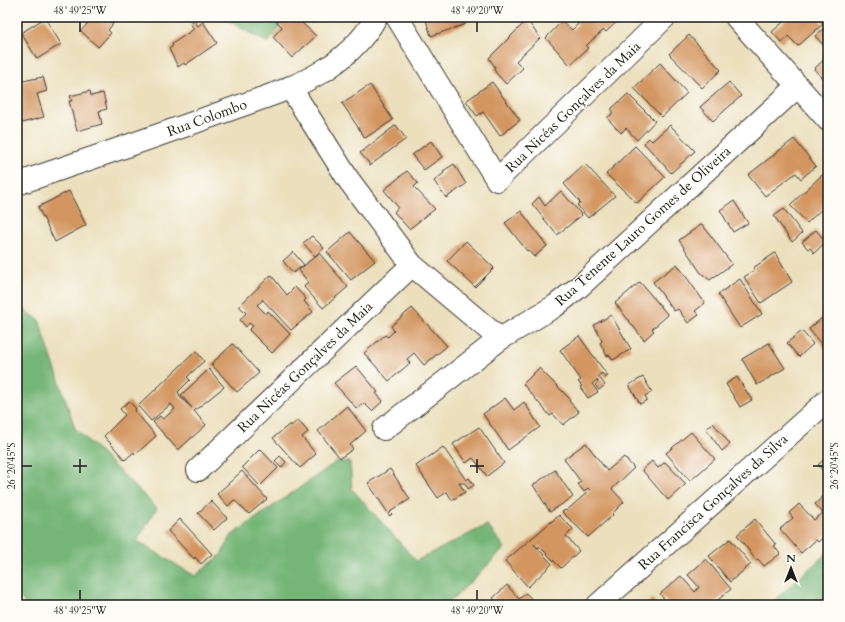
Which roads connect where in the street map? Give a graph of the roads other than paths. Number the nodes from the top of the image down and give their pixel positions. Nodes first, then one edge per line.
1 (376, 17) edge
2 (397, 17) edge
3 (665, 17) edge
4 (736, 17) edge
5 (798, 86) junction
6 (290, 87) junction
7 (828, 120) edge
8 (17, 184) edge
9 (412, 265) junction
10 (500, 339) junction
11 (828, 400) edge
12 (384, 429) dead end
13 (198, 470) dead end
14 (598, 605) edge

1 - 6 street, Rua Colombo
2 - 3 street, Rua Nicéas Gonçalves da Maia
4 - 5 street
5 - 7 street
5 - 10 street, Rua Tenente Lauro Gomes de Oliveira
6 - 8 street, Rua Colombo
6 - 9 street
9 - 10 street
9 - 13 street, Rua Nicéas Gonçalves da Maia
10 - 12 street, Rua Tenente Lauro Gomes de Oliveira
11 - 14 street, Rua Francisca Gonçalves da Silva

